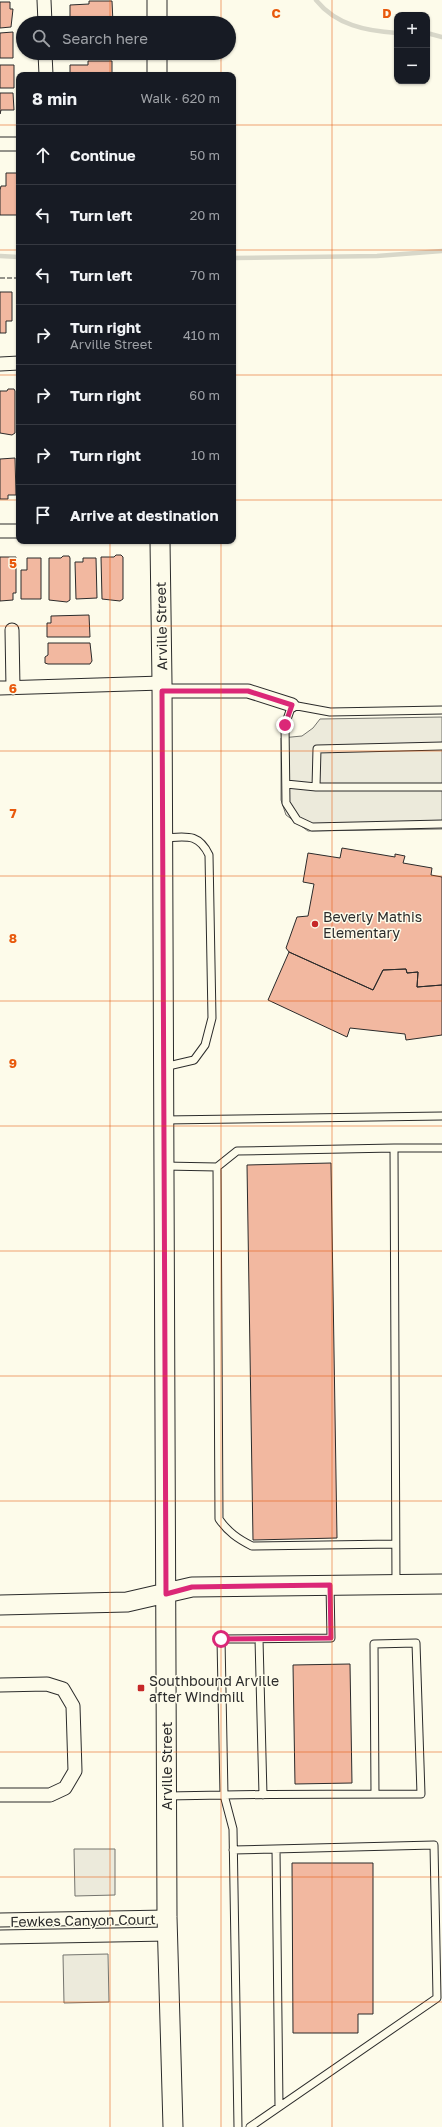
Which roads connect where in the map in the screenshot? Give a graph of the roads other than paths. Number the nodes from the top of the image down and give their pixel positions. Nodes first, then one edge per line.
1 (44, 0) edge
2 (157, 0) edge
3 (45, 16) edge
4 (157, 16) edge
5 (45, 60) edge
6 (157, 60) edge
7 (46, 72) edge
8 (157, 72) edge
9 (0, 144) edge
10 (16, 144) edge
11 (16, 363) edge
12 (0, 364) edge
13 (0, 531) edge
14 (16, 531) edge
15 (160, 544) edge
16 (12, 630) dead end
17 (162, 687) junction
18 (7, 688) edge
19 (292, 705) junction
20 (442, 710) edge
21 (442, 746) edge
22 (286, 784) junction
23 (316, 787) junction
24 (442, 787) edge
25 (442, 824) edge
26 (162, 838) junction
27 (164, 1067) junction
28 (442, 1116) edge
29 (164, 1120) junction
30 (394, 1148) junction
31 (442, 1148) edge
32 (164, 1166) junction
33 (217, 1166) junction
34 (396, 1544) junction
35 (396, 1584) junction
36 (442, 1584) edge
37 (330, 1585) junction
38 (166, 1594) junction
39 (0, 1605) edge
40 (259, 1639) junction
41 (0, 1684) edge
42 (263, 1794) junction
43 (376, 1794) junction
44 (0, 1795) edge
45 (224, 1795) junction
46 (166, 1796) junction
47 (276, 1849) junction
48 (233, 1850) junction
49 (0, 1920) edge
50 (167, 1926) junction
51 (36, 1928) junction
52 (0, 1938) edge
53 (279, 2106) junction
54 (173, 2127) edge
55 (238, 2127) edge
56 (250, 2127) edge

1 - 3 street
2 - 4 street
5 - 7 street
6 - 8 street
9 - 10 street
11 - 12 street
13 - 14 street
15 - 17 street, Arville Street
16 - 18 street
17 - 18 street
17 - 19 street
17 - 26 street, Arville Street
19 - 20 lane
19 - 22 lane
21 - 23 lane
22 - 23 lane
22 - 25 lane
23 - 24 lane
26 - 27 street, Arville Street
26 - 27 lane
27 - 29 street, Arville Street
28 - 29 lane
29 - 32 street, Arville Street
30 - 31 lane
30 - 33 lane
30 - 34 lane
32 - 33 lane
32 - 38 street, Arville Street
33 - 34 lane
34 - 35 lane
35 - 36 street
35 - 37 street
37 - 38 street
37 - 40 lane
38 - 39 street
38 - 46 street, Arville Street
40 - 42 lane
40 - 45 lane
41 - 44 street
42 - 43 lane
42 - 45 lane
43 - 43 lane
45 - 46 lane
45 - 48 lane
46 - 50 street, Arville Street
47 - 48 lane
47 - 53 lane
47 - 53 lane
48 - 55 lane
49 - 51 street, Fewkes Canyon Court
50 - 51 street, Fewkes Canyon Court
50 - 54 street, Arville Street
51 - 52 street, Fewkes Canyon Court
53 - 56 lane

